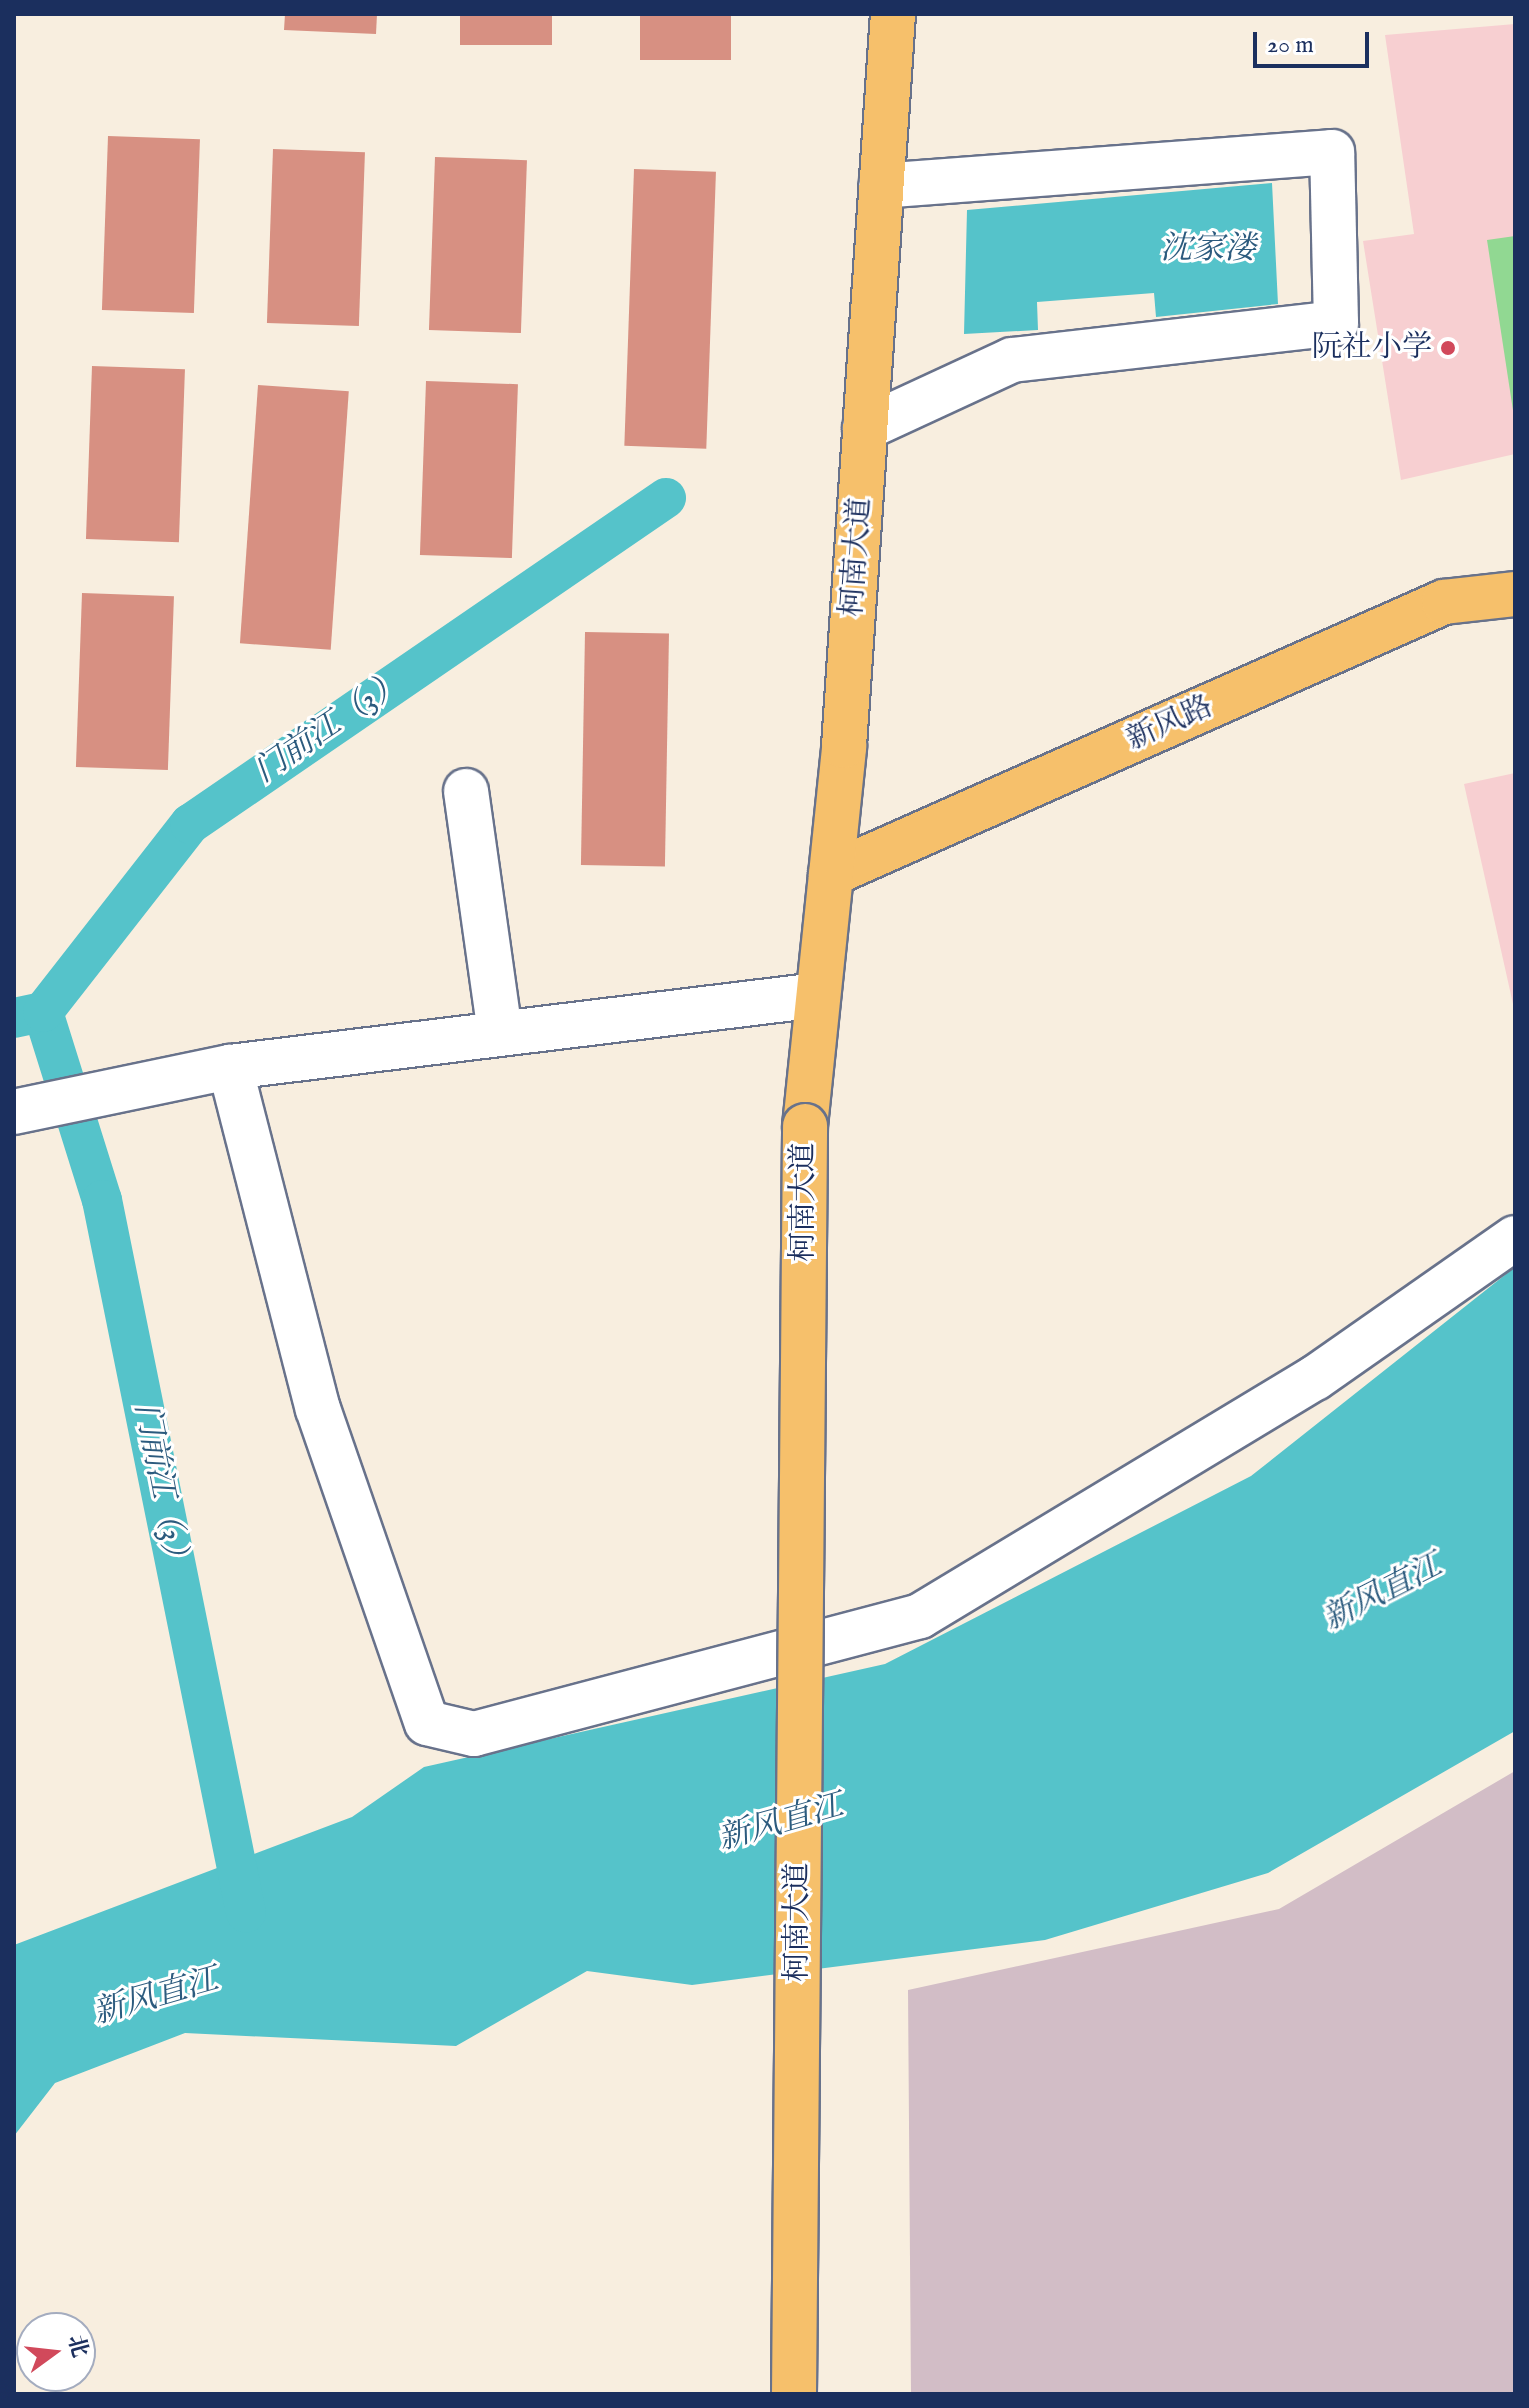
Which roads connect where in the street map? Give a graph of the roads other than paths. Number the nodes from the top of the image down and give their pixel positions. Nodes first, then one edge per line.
1 (893, 14) edge
2 (881, 186) junction
3 (865, 428) junction
4 (1515, 594) edge
5 (466, 791) dead end
6 (831, 874) junction
7 (818, 995) junction
8 (500, 1034) junction
9 (230, 1067) junction
10 (53, 1104) edge
11 (1515, 1238) edge
12 (794, 2394) edge

1 - 2 main road, 柯南大道
2 - 3 main road, 柯南大道
2 - 3 street
3 - 6 main road, 柯南大道
4 - 6 main road, 新风路
5 - 8 street
6 - 7 main road, 柯南大道
7 - 8 street
7 - 12 main road, 柯南大道, bridge
8 - 9 street
9 - 10 street
9 - 11 street

